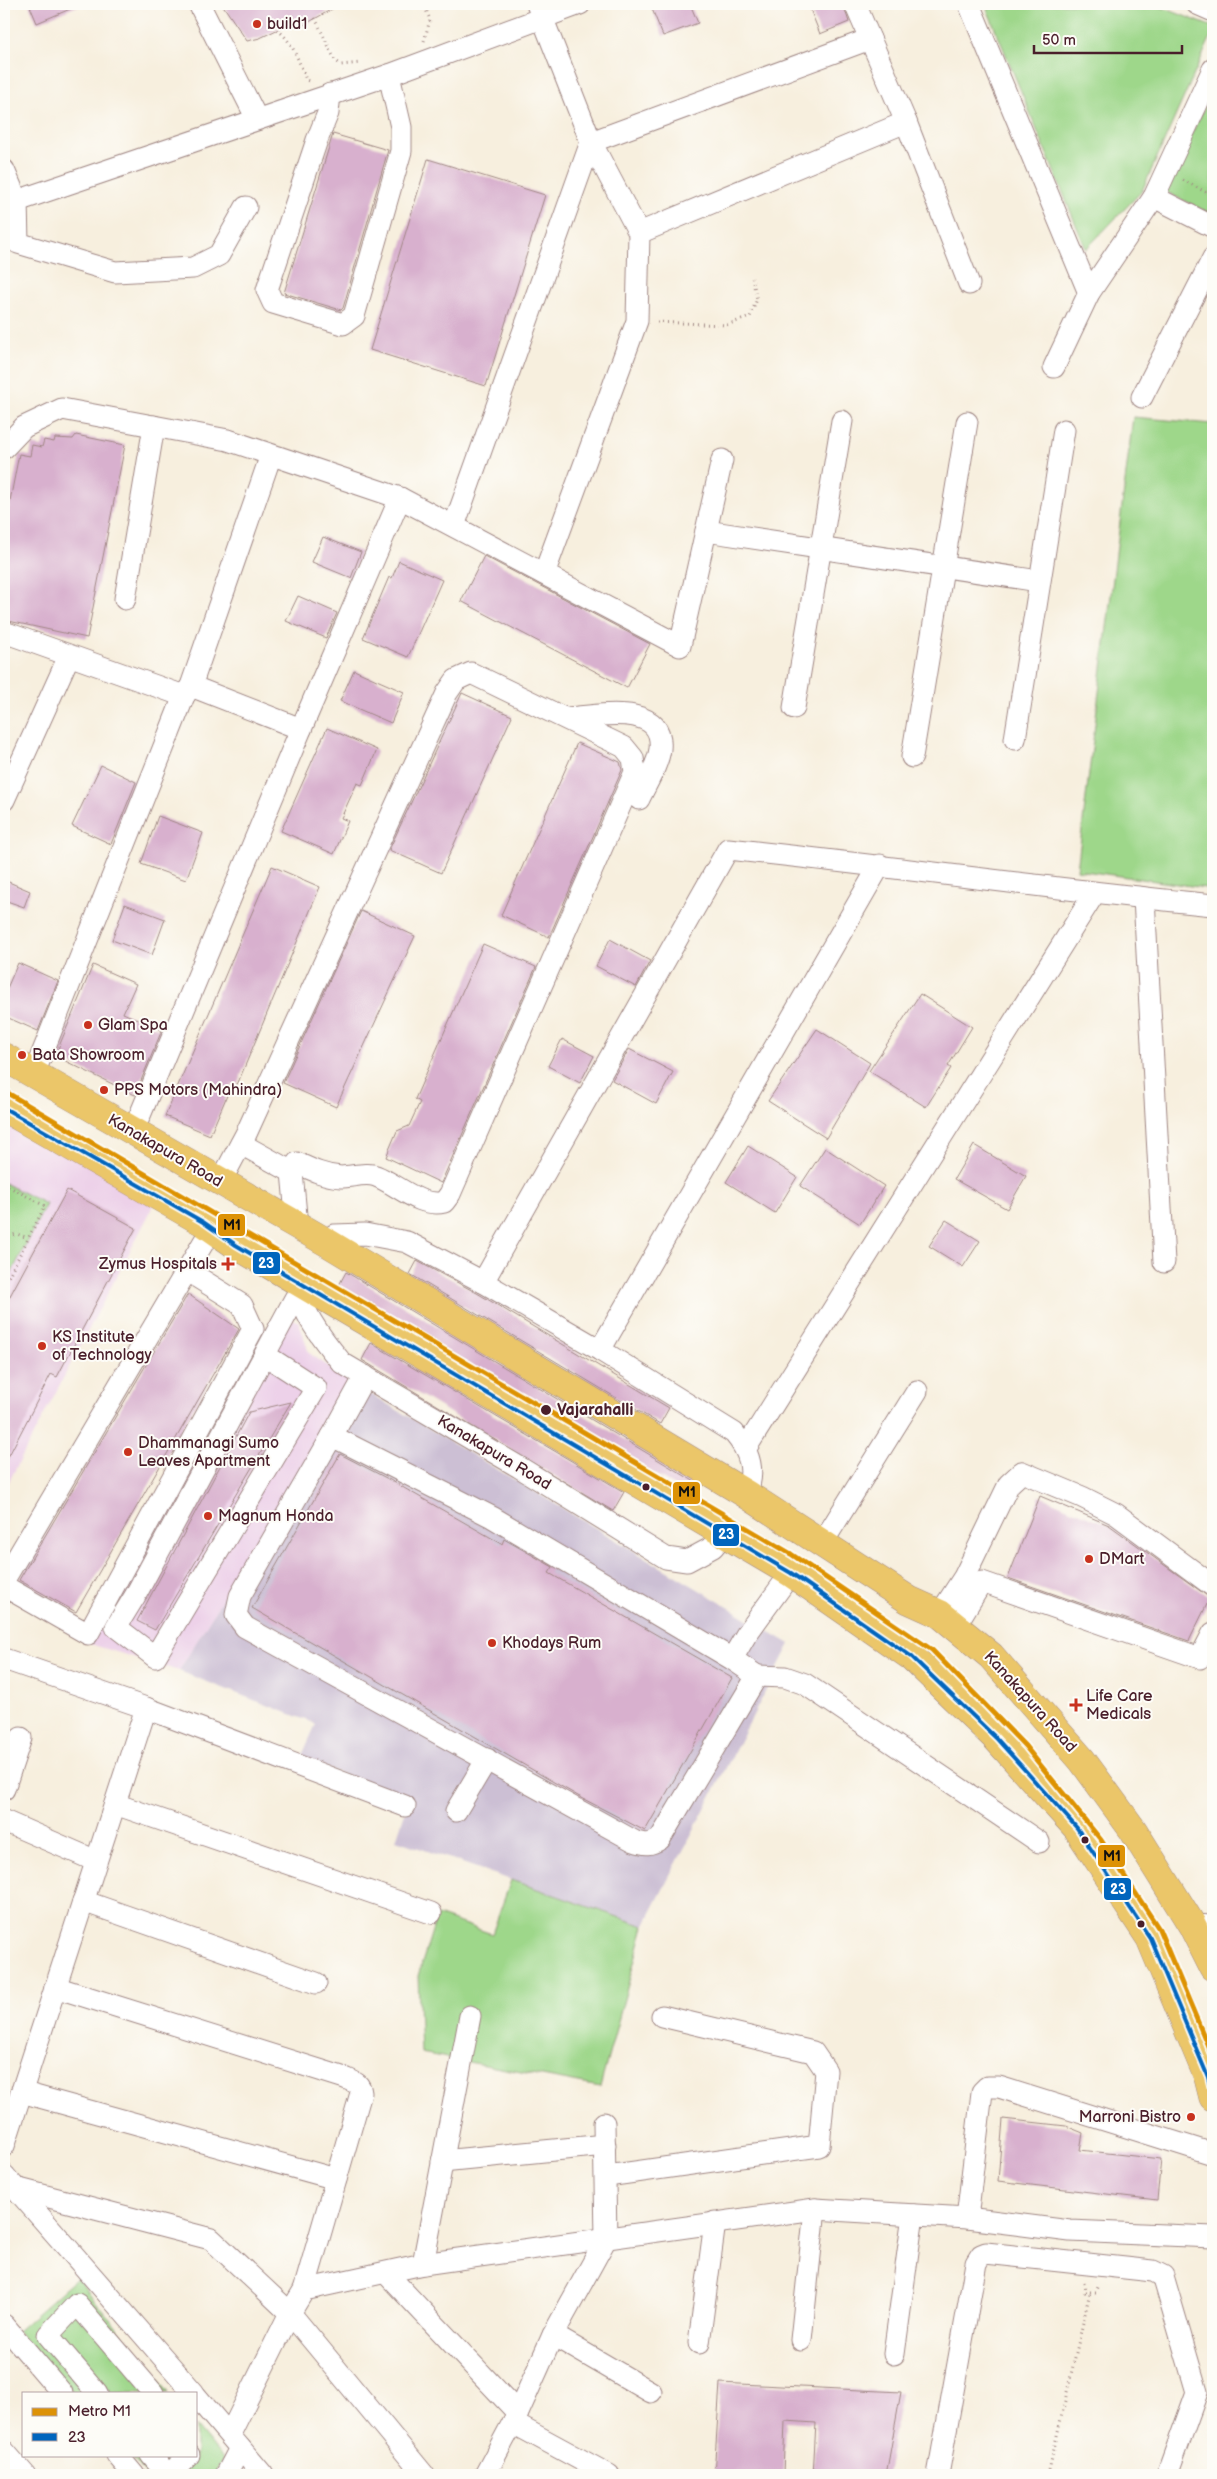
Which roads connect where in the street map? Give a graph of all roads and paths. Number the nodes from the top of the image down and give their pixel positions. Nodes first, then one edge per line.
1 (198, 4) edge
2 (424, 4) edge
3 (580, 4) edge
4 (855, 4) edge
5 (969, 4) edge
6 (1197, 4) edge
7 (541, 11) edge
8 (1213, 11) edge
9 (315, 18) dead end
10 (277, 30) dead end
11 (870, 39) junction
12 (418, 64) junction
13 (1213, 69) edge
14 (389, 75) junction
15 (368, 82) junction
16 (329, 94) junction
17 (257, 118) junction
18 (906, 122) junction
19 (591, 142) junction
20 (4, 170) edge
21 (1185, 171) dead end
22 (1213, 196) edge
23 (1154, 197) junction
24 (17, 200) junction
25 (246, 207) dead end
26 (1213, 227) edge
27 (639, 233) junction
28 (1213, 258) edge
29 (752, 278) dead end
30 (969, 284) dead end
31 (1089, 293) junction
32 (637, 321) junction
33 (1054, 367) dead end
34 (1142, 397) dead end
35 (842, 421) dead end
36 (967, 422) dead end
37 (14, 425) edge
38 (154, 426) junction
39 (1064, 430) dead end
40 (4, 448) edge
41 (271, 455) junction
42 (722, 460) dead end
43 (400, 498) junction
44 (454, 526) junction
45 (706, 531) junction
46 (821, 549) junction
47 (943, 567) junction
48 (544, 574) junction
49 (1039, 581) junction
50 (125, 599) dead end
51 (4, 632) edge
52 (69, 656) junction
53 (187, 691) junction
54 (794, 708) dead end
55 (564, 718) junction
56 (301, 729) junction
57 (1015, 739) dead end
58 (912, 757) dead end
59 (4, 800) edge
60 (635, 808) dead end
61 (621, 840) dead end
62 (880, 865) junction
63 (1094, 894) junction
64 (1144, 898) junction
65 (1213, 905) edge
66 (554, 956) junction
67 (4, 1057) edge
68 (34, 1074) junction
69 (4, 1109) edge
70 (133, 1132) junction
71 (241, 1144) junction
72 (292, 1172) junction
73 (220, 1183) junction
74 (4, 1184) edge
75 (207, 1225) junction
76 (297, 1226) junction
77 (4, 1236) edge
78 (28, 1238) junction
79 (328, 1243) junction
80 (1164, 1262) dead end
81 (186, 1270) junction
82 (4, 1274) edge
83 (8, 1277) junction
84 (483, 1282) junction
85 (4, 1285) edge
86 (300, 1288) junction
87 (600, 1350) junction
88 (265, 1355) junction
89 (365, 1376) junction
90 (917, 1391) dead end
91 (332, 1436) junction
92 (746, 1448) junction
93 (752, 1498) junction
94 (731, 1537) junction
95 (823, 1542) junction
96 (4, 1564) edge
97 (791, 1572) junction
98 (4, 1580) edge
99 (4, 1586) edge
100 (1213, 1586) edge
101 (947, 1620) junction
102 (1213, 1633) edge
103 (4, 1659) edge
104 (732, 1659) junction
105 (757, 1676) junction
106 (146, 1708) junction
107 (21, 1738) dead end
108 (487, 1759) junction
109 (4, 1789) edge
110 (115, 1804) junction
111 (405, 1806) dead end
112 (456, 1811) dead end
113 (4, 1821) edge
114 (1038, 1842) dead end
115 (96, 1861) junction
116 (83, 1901) junction
117 (431, 1913) dead end
118 (1203, 1925) edge
119 (1213, 1967) edge
120 (316, 1983) dead end
121 (55, 1987) junction
122 (470, 2016) dead end
123 (662, 2016) dead end
124 (21, 2092) junction
125 (1213, 2097) edge
126 (604, 2124) dead end
127 (605, 2145) junction
128 (4, 2146) edge
129 (1213, 2154) edge
130 (442, 2161) junction
131 (606, 2176) junction
132 (336, 2178) junction
133 (10, 2182) edge
134 (815, 2209) junction
135 (913, 2215) junction
136 (966, 2218) junction
137 (715, 2222) junction
138 (1076, 2231) junction
139 (1213, 2237) edge
140 (606, 2239) junction
141 (1074, 2262) junction
142 (423, 2264) junction
143 (386, 2273) junction
144 (304, 2290) junction
145 (1090, 2292) dead end
146 (290, 2313) junction
147 (4, 2325) edge
148 (142, 2333) junction
149 (553, 2335) junction
150 (801, 2340) dead end
151 (699, 2343) dead end
152 (119, 2352) junction
153 (894, 2354) dead end
154 (61, 2392) edge
155 (96, 2392) edge
156 (152, 2392) edge
157 (193, 2392) edge
158 (651, 2392) dead end
159 (198, 2398) edge
160 (515, 2418) junction
161 (235, 2441) junction
162 (4, 2451) edge
163 (117, 2456) edge
164 (152, 2456) edge
165 (188, 2456) edge
166 (25, 2475) edge
167 (134, 2475) edge
168 (168, 2475) edge
169 (226, 2475) edge
170 (263, 2475) edge
171 (424, 2475) edge
172 (485, 2475) edge
173 (609, 2475) edge
174 (938, 2475) edge
175 (1048, 2475) edge
176 (1167, 2475) edge

1 - 17 street
2 - 12 path
3 - 7 street
4 - 11 street
5 - 31 street
6 - 8 street
7 - 12 street
7 - 19 street
9 - 15 path
10 - 16 path
11 - 18 street
11 - 19 street
12 - 14 street
13 - 23 street
14 - 15 street
14 - 16 street
15 - 16 street
16 - 17 street
17 - 24 street
18 - 27 street
18 - 30 street
19 - 27 street
19 - 44 street
20 - 24 street
21 - 22 path
23 - 26 street
23 - 31 street
24 - 25 street
27 - 32 street
28 - 34 street
29 - 32 path
31 - 33 street
32 - 48 street
35 - 46 street
36 - 47 street
37 - 38 street
37 - 40 street
38 - 41 street
38 - 50 street
39 - 49 street
41 - 43 street
41 - 53 street
42 - 45 street
43 - 44 street
43 - 56 street
44 - 48 street
45 - 46 street
45 - 48 street
46 - 47 street
46 - 54 street
47 - 49 street
47 - 58 street
49 - 57 street
51 - 52 street
52 - 53 street
52 - 59 street
53 - 56 street
53 - 68 street
55 - 60 street
55 - 66 street
55 - 71 street
56 - 70 street
61 - 66 street
62 - 63 street
62 - 84 street
62 - 87 street
63 - 64 street
63 - 92 street
64 - 65 street
64 - 80 street
66 - 72 street
67 - 68 highway, Kanakapura Road
68 - 70 highway, Kanakapura Road
69 - 75 highway
70 - 73 highway, Kanakapura Road
71 - 72 street
71 - 73 street
72 - 76 street
73 - 76 highway, Kanakapura Road
74 - 78 path
75 - 81 street
75 - 86 highway
75 - 96 street
76 - 79 highway, Kanakapura Road
77 - 78 path
78 - 83 path
79 - 84 street
79 - 93 highway, Kanakapura Road
81 - 98 street
81 - 99 street
82 - 83 path
83 - 85 path
84 - 87 street
86 - 88 street
86 - 89 street, Kanakapura Road
86 - 94 highway
87 - 92 street
88 - 88 street
89 - 91 street
89 - 94 street, Kanakapura Road
90 - 95 street
91 - 104 street
91 - 108 street
92 - 93 street
93 - 94 highway
93 - 95 highway, Kanakapura Road
94 - 97 highway
95 - 101 highway, Kanakapura Road
97 - 104 street
97 - 125 highway
100 - 101 street
101 - 102 street
101 - 118 highway, Kanakapura Road
103 - 106 street
104 - 105 street
105 - 108 street
105 - 114 street
106 - 110 street
106 - 111 street
107 - 109 street
108 - 112 street
110 - 115 street
110 - 117 street
113 - 115 street
115 - 116 street
116 - 120 street
116 - 121 street
118 - 119 highway, Kanakapura Road
121 - 124 street
121 - 132 street
122 - 130 street
123 - 131 street
124 - 128 street
124 - 132 street
126 - 127 street
127 - 130 street
127 - 131 street
129 - 136 street
130 - 142 street
131 - 140 street
132 - 144 street
133 - 146 street
133 - 148 street
134 - 135 street
134 - 137 street
134 - 150 street
135 - 136 street
135 - 153 street
136 - 138 street
137 - 140 street
137 - 151 street
138 - 139 street
138 - 141 street
140 - 142 street
140 - 149 street
141 - 174 street
141 - 176 street
142 - 143 street
143 - 144 street
143 - 160 street
144 - 146 street
145 - 175 path
146 - 161 street
146 - 171 street
147 - 154 street
148 - 152 street
148 - 157 street
149 - 158 street
149 - 160 street
152 - 155 street
152 - 156 street
159 - 161 street
160 - 172 street
160 - 173 street
161 - 169 street
161 - 170 street
162 - 166 street
163 - 167 street
164 - 168 street
165 - 168 street

